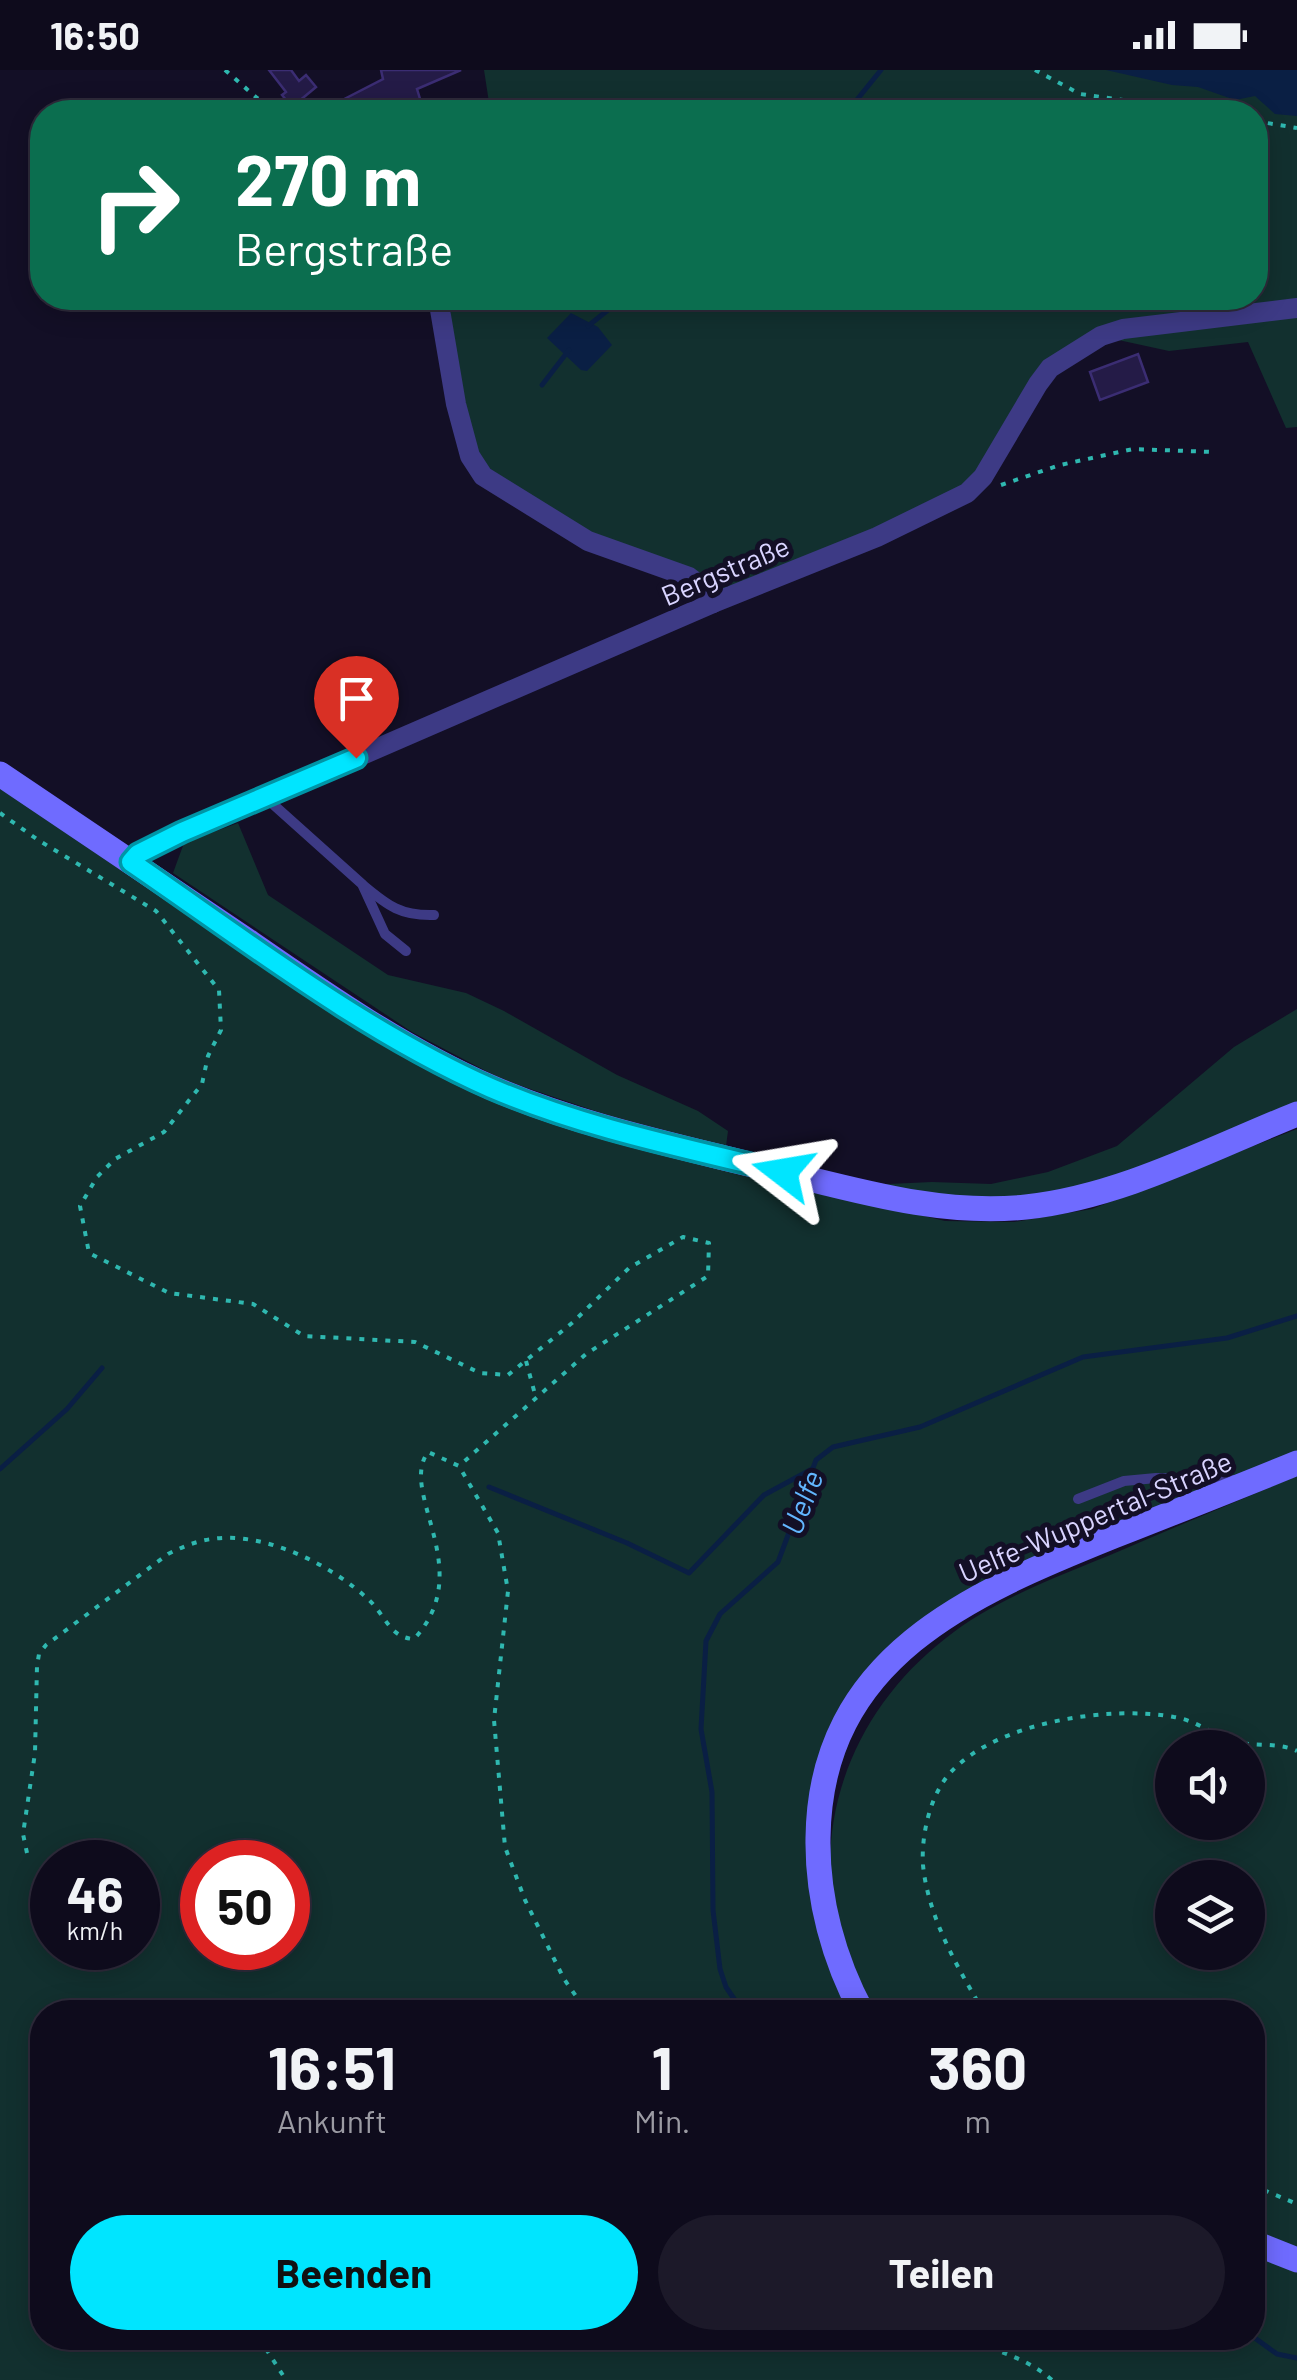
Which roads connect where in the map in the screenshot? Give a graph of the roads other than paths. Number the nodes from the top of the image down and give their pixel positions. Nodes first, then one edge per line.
1 (1297, 308) edge
2 (440, 310) edge
3 (713, 604) junction
4 (0, 774) edge
5 (265, 797) junction
6 (131, 862) junction
7 (362, 884) junction
8 (434, 915) dead end
9 (406, 951) dead end
10 (1297, 1114) edge
11 (1297, 1464) edge
12 (1254, 1480) junction
13 (1078, 1499) dead end
14 (857, 2000) edge
15 (1265, 2247) edge
16 (1297, 2260) edge

1 - 3 street, Bergstraße
2 - 3 street
3 - 5 street, Bergstraße
4 - 6 main road
5 - 6 street, Bergstraße
5 - 7 lane
6 - 10 main road
7 - 8 lane
7 - 9 lane
11 - 12 main road, Uelfe-Wuppertal-Straße
12 - 13 lane
12 - 14 main road, Uelfe-Wuppertal-Straße
15 - 16 main road

